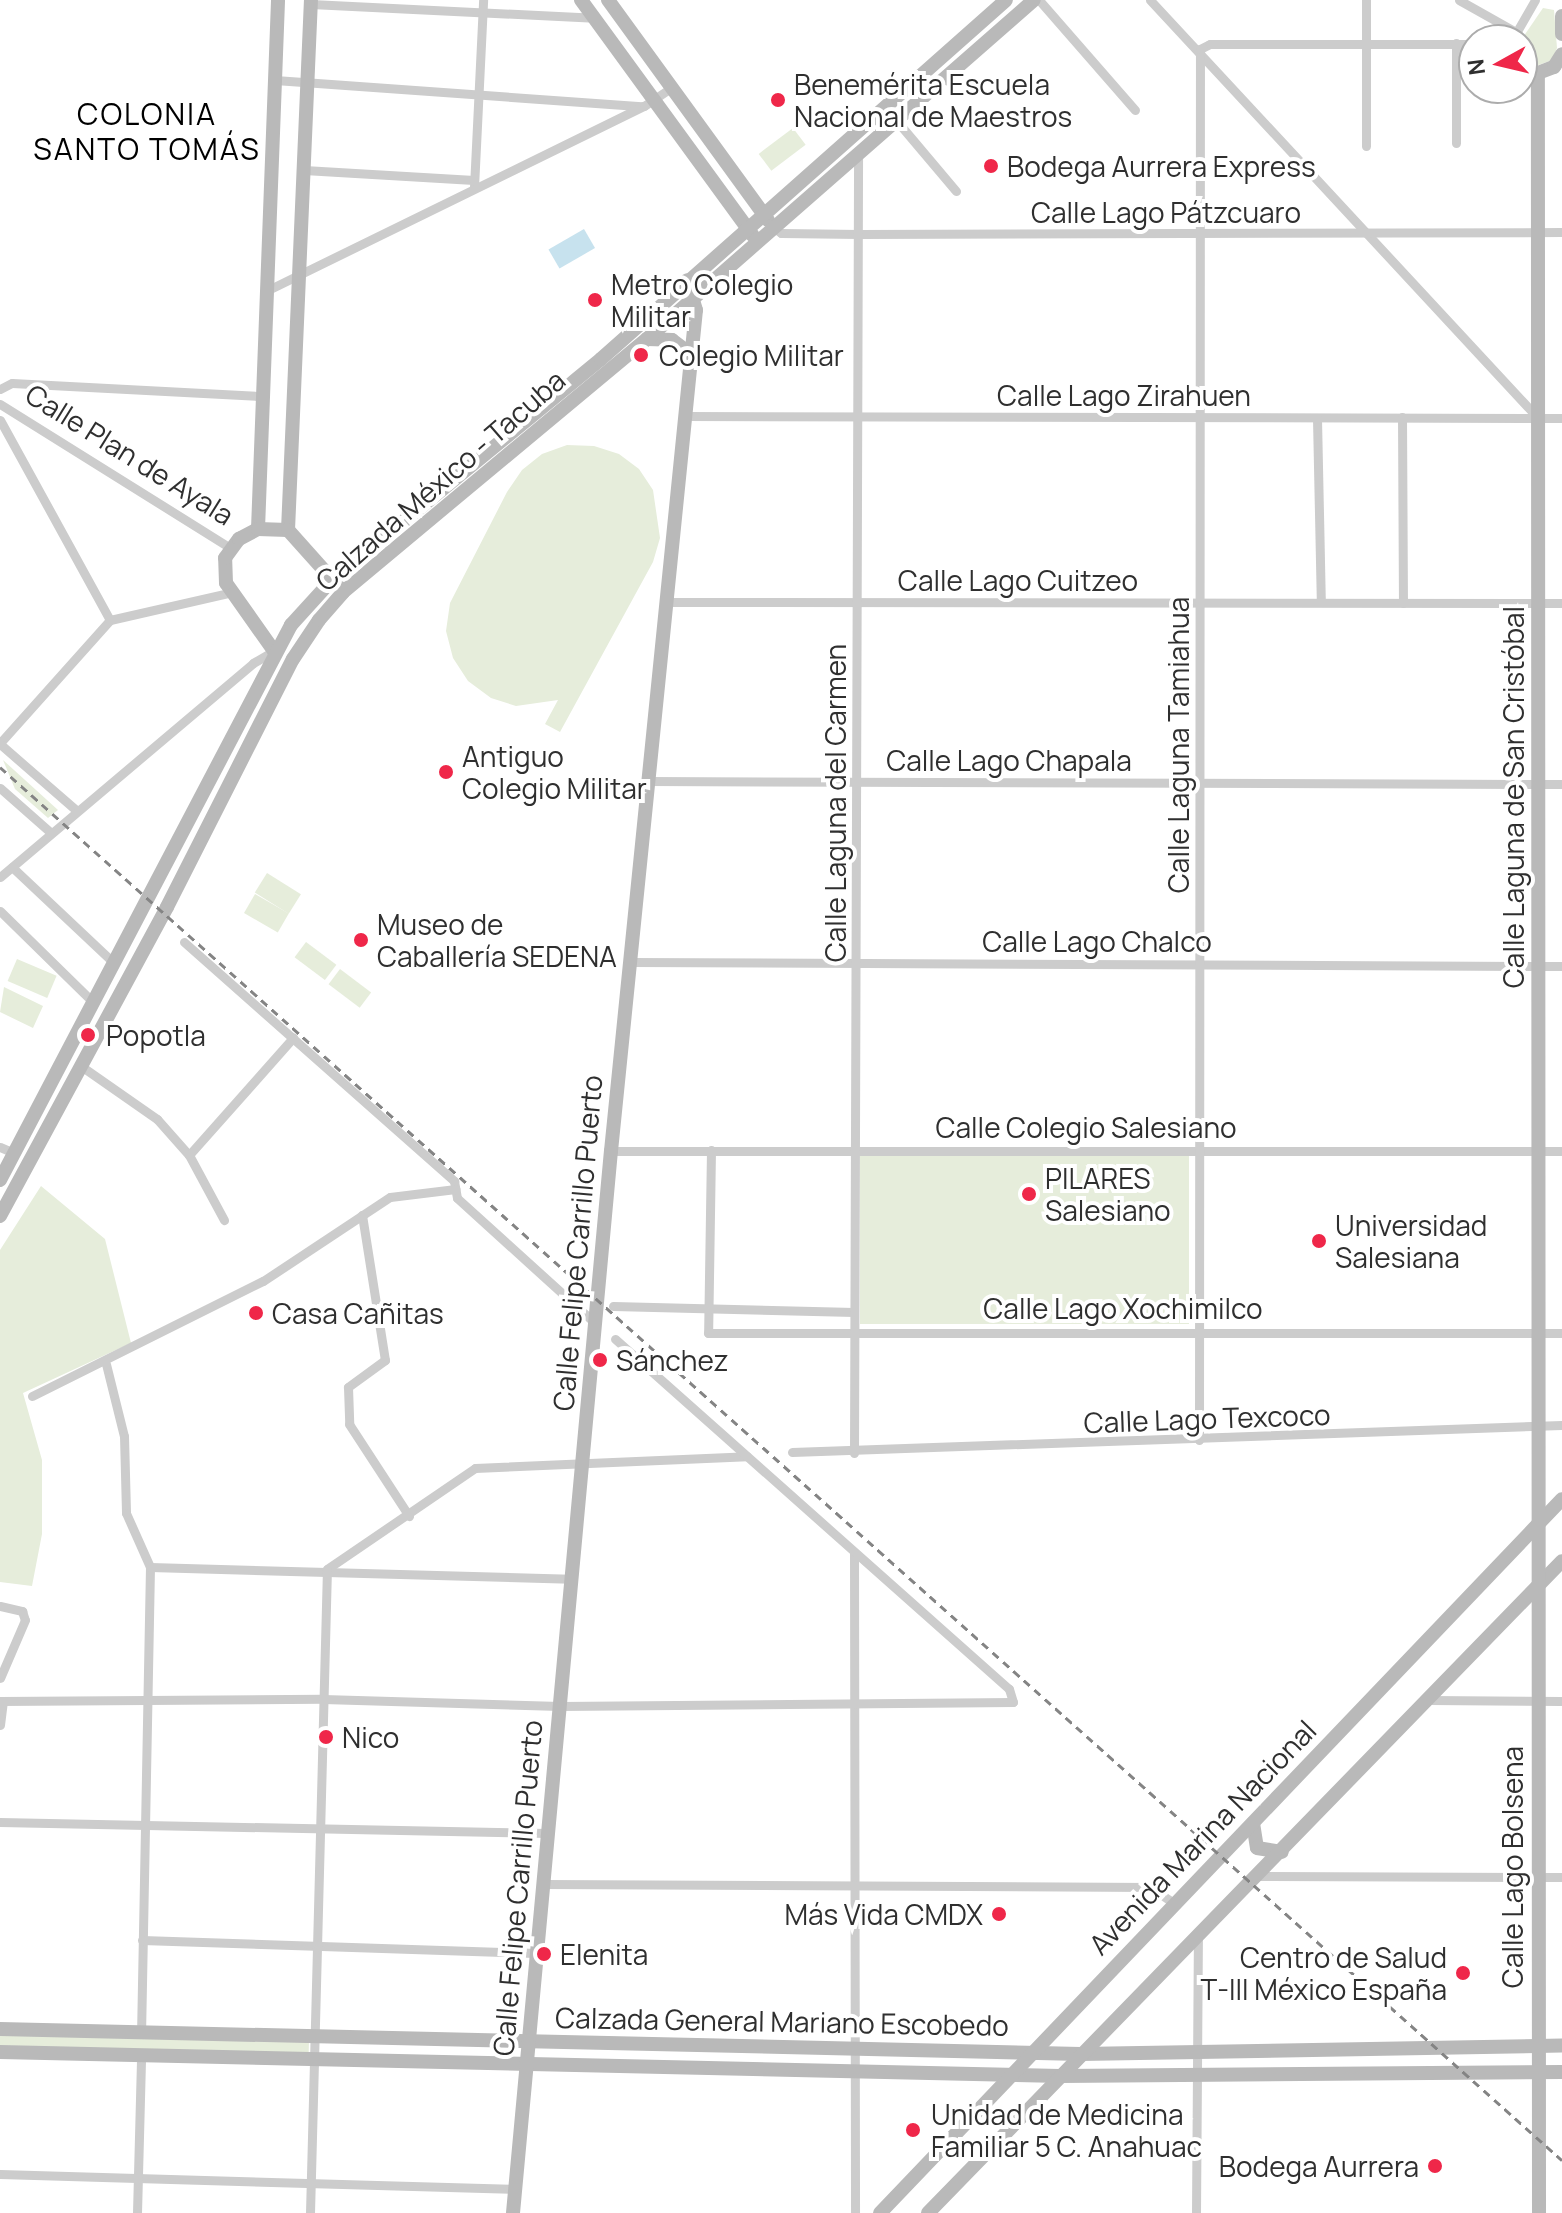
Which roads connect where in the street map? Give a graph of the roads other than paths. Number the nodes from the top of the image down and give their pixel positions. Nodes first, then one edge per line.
1 (278, 0) edge
2 (483, 0) edge
3 (581, 0) edge
4 (608, 0) edge
5 (1006, 0) edge
6 (1036, 0) edge
7 (1150, 0) edge
8 (1366, 0) edge
9 (1459, 0) edge
10 (311, 2) edge
11 (1535, 4) edge
12 (482, 15) junction
13 (1562, 16) edge
14 (594, 18) junction
15 (1496, 24) edge
16 (1521, 24) edge
17 (630, 29) junction
18 (1562, 34) edge
19 (612, 42) junction
20 (1456, 43) joint
21 (1367, 44) junction
22 (1200, 49) junction
23 (1562, 54) edge
24 (1538, 73) edge
25 (275, 80) junction
26 (307, 86) junction
27 (671, 88) junction
28 (477, 95) junction
29 (649, 103) junction
30 (1538, 104) edge
31 (1135, 110) dead end
32 (896, 120) junction
33 (1456, 143) dead end
34 (1366, 146) dead end
35 (858, 153) junction
36 (304, 170) junction
37 (474, 184) junction
38 (956, 191) dead end
39 (768, 221) junction
40 (1538, 232) junction
41 (1562, 232) edge
42 (1200, 233) junction
43 (859, 234) junction
44 (1369, 234) junction
45 (753, 235) junction
46 (299, 275) junction
47 (687, 280) junction
48 (268, 290) junction
49 (694, 297) junction
50 (647, 339) junction
51 (692, 355) junction
52 (0, 389) edge
53 (263, 396) junction
54 (0, 404) edge
55 (685, 416) junction
56 (858, 417) junction
57 (1402, 417) junction
58 (1199, 418) junction
59 (1317, 418) junction
60 (1538, 418) junction
61 (1562, 418) edge
62 (0, 420) edge
63 (262, 428) junction
64 (292, 429) junction
65 (258, 529) junction
66 (288, 530) junction
67 (232, 549) junction
68 (332, 580) junction
69 (343, 592) junction
70 (229, 593) junction
71 (666, 602) junction
72 (858, 602) junction
73 (1200, 602) junction
74 (1321, 602) junction
75 (1403, 603) junction
76 (1539, 603) junction
77 (1562, 603) edge
78 (110, 620) junction
79 (274, 651) junction
80 (0, 743) edge
81 (648, 781) junction
82 (858, 782) junction
83 (1199, 783) junction
84 (1539, 784) junction
85 (1562, 784) edge
86 (0, 788) edge
87 (76, 810) junction
88 (51, 833) junction
89 (168, 861) junction
90 (12, 867) junction
91 (183, 875) junction
92 (0, 877) edge
93 (0, 911) edge
94 (128, 935) junction
95 (184, 942) dead end
96 (146, 945) junction
97 (631, 962) junction
98 (114, 963) junction
99 (857, 963) junction
100 (1200, 963) junction
101 (1539, 966) junction
102 (1562, 966) edge
103 (93, 1002) junction
104 (293, 1038) junction
105 (81, 1066) junction
106 (1200, 1148) junction
107 (855, 1149) junction
108 (7, 1150) edge
109 (711, 1150) junction
110 (1540, 1150) junction
111 (611, 1151) junction
112 (1562, 1151) edge
113 (189, 1155) junction
114 (0, 1180) edge
115 (456, 1189) junction
116 (362, 1215) junction
117 (0, 1216) edge
118 (224, 1220) dead end
119 (613, 1306) dead end
120 (705, 1309) junction
121 (854, 1312) junction
122 (595, 1323) junction
123 (1199, 1329) junction
124 (854, 1330) junction
125 (1540, 1333) junction
126 (1562, 1333) edge
127 (615, 1339) dead end
128 (106, 1364) junction
129 (32, 1396) dead end
130 (1562, 1425) edge
131 (1540, 1426) junction
132 (1199, 1440) junction
133 (792, 1452) dead end
134 (854, 1453) junction
135 (747, 1456) junction
136 (582, 1463) junction
137 (1562, 1499) edge
138 (409, 1516) junction
139 (1539, 1521) junction
140 (854, 1552) junction
141 (1562, 1561) edge
142 (150, 1567) junction
143 (327, 1569) junction
144 (570, 1579) junction
145 (1539, 1585) junction
146 (0, 1606) edge
147 (0, 1678) edge
148 (323, 1699) junction
149 (147, 1700) junction
150 (1429, 1700) junction
151 (2, 1701) edge
152 (1539, 1701) junction
153 (1562, 1701) edge
154 (856, 1703) junction
155 (560, 1706) junction
156 (0, 1725) edge
157 (0, 1822) edge
158 (1253, 1823) junction
159 (145, 1826) junction
160 (320, 1828) junction
161 (548, 1833) junction
162 (1233, 1842) junction
163 (1282, 1852) junction
164 (1261, 1874) junction
165 (1537, 1877) junction
166 (1562, 1877) edge
167 (544, 1884) junction
168 (856, 1885) junction
169 (1174, 1903) junction
170 (1198, 1937) junction
171 (142, 1940) junction
172 (317, 1946) junction
173 (537, 1953) junction
174 (0, 2029) edge
175 (141, 2032) junction
176 (314, 2036) junction
177 (529, 2040) junction
178 (1537, 2046) junction
179 (1562, 2046) edge
180 (856, 2047) junction
181 (1195, 2051) junction
182 (0, 2052) edge
183 (1032, 2053) junction
184 (1081, 2054) junction
185 (141, 2056) junction
186 (314, 2059) junction
187 (527, 2063) junction
188 (856, 2070) junction
189 (1562, 2072) edge
190 (1537, 2073) junction
191 (1013, 2075) junction
192 (1195, 2075) junction
193 (1061, 2076) junction
194 (0, 2174) edge
195 (138, 2178) junction
196 (311, 2183) junction
197 (516, 2189) junction
198 (137, 2213) edge
199 (310, 2213) edge
200 (513, 2213) edge
201 (855, 2213) edge
202 (880, 2213) edge
203 (928, 2213) edge
204 (1196, 2213) edge
205 (1539, 2213) edge

1 - 25 main road
2 - 12 street
3 - 14 main road
4 - 17 main road
5 - 39 main road, Calzada México - Tacuba
6 - 31 street
6 - 32 main road, Calzada México - Tacuba
7 - 22 street
8 - 21 street
9 - 15 street
10 - 12 street
10 - 26 main road
11 - 16 street
12 - 14 street
12 - 28 street
13 - 18 main road
14 - 19 main road
17 - 19 main road
17 - 27 main road
19 - 29 main road
20 - 21 street
20 - 33 street
21 - 22 street
21 - 34 street
22 - 42 street, Calle Laguna Tamiahua
22 - 44 street
23 - 24 main road
25 - 26 street
25 - 48 main road
26 - 28 street
26 - 36 main road
27 - 29 street
27 - 39 main road
28 - 29 street
28 - 37 street
29 - 37 street
29 - 45 main road
30 - 40 main road, Calle Laguna de San Cristóbal
32 - 35 main road, Calzada México - Tacuba
32 - 38 street
35 - 39 main road, Calzada México - Tacuba
35 - 43 street, Calle Laguna del Carmen
36 - 37 street
36 - 46 main road
37 - 46 street
39 - 43 street, Calle Lago Pátzcuaro
39 - 45 main road, Calzada México - Tacuba
40 - 41 street, Calle Lago Pátzcuaro
40 - 44 street, Calle Lago Pátzcuaro
40 - 60 main road, Calle Laguna de San Cristóbal
42 - 43 street, Calle Lago Pátzcuaro
42 - 44 street, Calle Lago Pátzcuaro
42 - 58 street, Calle Laguna Tamiahua
43 - 56 street, Calle Laguna del Carmen
44 - 60 street
45 - 47 main road, Calzada México - Tacuba
45 - 49 main road, Calzada México - Tacuba
46 - 48 street
46 - 64 main road
47 - 49 main road, Calle Felipe Carrillo Puerto
47 - 68 main road, Calzada México - Tacuba
48 - 53 main road
49 - 50 main road, Calzada México - Tacuba
49 - 51 main road, Calle Felipe Carrillo Puerto
50 - 51 main road
50 - 69 main road, Calzada México - Tacuba
51 - 55 main road, Calle Felipe Carrillo Puerto
52 - 53 street
53 - 63 main road
54 - 67 street, Calle Plan de Ayala
55 - 56 street, Calle Lago Zirahuen
55 - 71 main road, Calle Felipe Carrillo Puerto
56 - 58 street, Calle Lago Zirahuen
56 - 72 street, Calle Laguna del Carmen
57 - 59 street, Calle Lago Zirahuen
57 - 60 street, Calle Lago Zirahuen
57 - 75 street
58 - 59 street, Calle Lago Zirahuen
58 - 73 street, Calle Laguna Tamiahua
59 - 74 street
60 - 61 street, Calle Lago Zirahuen
60 - 76 main road, Calle Laguna de San Cristóbal
62 - 78 street
63 - 64 main road
63 - 65 main road
64 - 66 main road
65 - 66 main road, Calle Plan de Ayala
65 - 67 main road, Calle Plan de Ayala
66 - 68 main road
67 - 70 main road, Calle Plan de Ayala
68 - 69 main road
68 - 79 main road, Calzada México - Tacuba
69 - 91 main road, Calzada México - Tacuba
70 - 78 street
70 - 79 main road
71 - 72 street, Calle Lago Cuitzeo
71 - 81 main road, Calle Felipe Carrillo Puerto
72 - 73 street, Calle Lago Cuitzeo
72 - 82 street, Calle Laguna del Carmen
73 - 74 street, Calle Lago Cuitzeo
73 - 83 street, Calle Laguna Tamiahua
74 - 75 street, Calle Lago Cuitzeo
75 - 76 street, Calle Lago Cuitzeo
76 - 77 street, Calle Lago Cuitzeo
76 - 84 main road, Calle Laguna de San Cristóbal
78 - 80 street
79 - 87 street
79 - 89 main road, Calzada México - Tacuba
80 - 87 street
81 - 82 street, Calle Lago Chapala
81 - 97 main road, Calle Felipe Carrillo Puerto
82 - 83 street, Calle Lago Chapala
82 - 99 street, Calle Laguna del Carmen
83 - 84 street, Calle Lago Chapala
83 - 100 street, Calle Laguna Tamiahua
84 - 85 street, Calle Lago Chapala
84 - 101 main road, Calle Laguna de San Cristóbal
86 - 88 street
87 - 88 street
88 - 90 street
89 - 91 main road
89 - 94 main road, Calzada México - Tacuba
90 - 92 street
90 - 98 street
91 - 96 main road, Calzada México - Tacuba
93 - 103 street
94 - 96 main road
94 - 98 main road, Calzada México - Tacuba
95 - 104 street
96 - 105 main road, Calzada México - Tacuba
97 - 99 street, Calle Lago Chalco
97 - 111 main road, Calle Felipe Carrillo Puerto
98 - 103 main road, Calzada México - Tacuba
99 - 100 street, Calle Lago Chalco
99 - 107 street, Calle Laguna del Carmen
100 - 101 street, Calle Lago Chalco
100 - 106 street, Calle Laguna Tamiahua
101 - 102 street, Calle Lago Chalco
101 - 110 main road, Calle Laguna de San Cristóbal
103 - 108 main road, Calzada México - Tacuba
104 - 113 street
104 - 115 street
105 - 113 street
105 - 117 main road, Calzada México - Tacuba
106 - 107 street, Calle Colegio Salesiano
106 - 110 street, Calle Colegio Salesiano
106 - 123 street, Calle Laguna Tamiahua
107 - 109 street, Calle Colegio Salesiano
107 - 121 street, Calle Laguna del Carmen
108 - 114 main road, Calzada México - Tacuba
109 - 111 street, Calle Colegio Salesiano
109 - 120 street
110 - 112 street, Calle Colegio Salesiano
110 - 125 main road, Calle Laguna de San Cristóbal
111 - 122 main road, Calle Felipe Carrillo Puerto
113 - 118 street
115 - 116 street
115 - 122 street
116 - 128 street
116 - 138 street
119 - 120 street
120 - 121 street
120 - 124 street, Calle Lago Xochimilco
121 - 124 street, Calle Laguna del Carmen
122 - 136 main road, Calle Felipe Carrillo Puerto
123 - 124 street, Calle Lago Xochimilco
123 - 125 street, Calle Lago Xochimilco
123 - 132 street, Calle Laguna Tamiahua
124 - 134 street, Calle Laguna del Carmen
125 - 126 street, Calle Lago Xochimilco
125 - 131 main road, Calle Laguna de San Cristóbal
127 - 135 street
128 - 129 street
128 - 142 street
130 - 131 street, Calle Lago Texcoco
131 - 132 street, Calle Lago Texcoco
131 - 139 main road, Calle Laguna de San Cristóbal
132 - 134 street, Calle Lago Texcoco
133 - 134 street, Calle Lago Texcoco
135 - 136 street
135 - 140 street
136 - 138 street
136 - 144 main road, Calle Felipe Carrillo Puerto
137 - 139 main road, Avenida Marina Nacional
138 - 143 street
139 - 145 main road, Calle Lago Bolsena
139 - 158 main road, Avenida Marina Nacional
140 - 154 street
140 - 154 street
141 - 145 main road
142 - 143 street
142 - 149 street
143 - 144 street
143 - 148 street
144 - 155 main road, Calle Felipe Carrillo Puerto
145 - 150 main road
145 - 152 main road, Calle Lago Bolsena
146 - 147 street
148 - 149 street
148 - 155 street
148 - 160 street
149 - 151 street
149 - 159 street
150 - 152 street
150 - 163 main road
151 - 156 street
152 - 153 street
152 - 165 main road, Calle Lago Bolsena
154 - 155 street
154 - 168 street
155 - 161 main road, Calle Felipe Carrillo Puerto
157 - 159 street
158 - 162 main road, Avenida Marina Nacional
158 - 163 main road
159 - 160 street
159 - 171 street
160 - 161 street
160 - 172 street
161 - 167 main road, Calle Felipe Carrillo Puerto
162 - 164 main road
162 - 169 main road, Avenida Marina Nacional
163 - 164 main road
164 - 165 street
164 - 170 main road
165 - 166 street
165 - 178 main road, Calle Lago Bolsena
167 - 168 street
167 - 173 main road, Calle Felipe Carrillo Puerto
168 - 169 street
168 - 180 street
169 - 183 main road, Avenida Marina Nacional
170 - 181 street
170 - 184 main road
171 - 172 street
171 - 175 street
172 - 173 street
172 - 176 street
173 - 177 main road, Calle Felipe Carrillo Puerto
174 - 175 main road, Calzada General Mariano Escobedo
175 - 176 main road, Calzada General Mariano Escobedo
176 - 177 main road, Calzada General Mariano Escobedo
176 - 186 street
177 - 180 main road, Calzada General Mariano Escobedo
177 - 187 main road, Calle Felipe Carrillo Puerto
178 - 179 main road, Calzada General Mariano Escobedo
178 - 181 main road, Calzada General Mariano Escobedo
178 - 190 main road, Calle Lago Bolsena
180 - 183 main road, Calzada General Mariano Escobedo
180 - 188 street
181 - 184 main road, Calzada General Mariano Escobedo
181 - 192 street
182 - 185 main road, Calzada General Mariano Escobedo
183 - 184 main road, Calzada General Mariano Escobedo
183 - 191 main road, Avenida Marina Nacional
184 - 193 main road
185 - 186 main road, Calzada General Mariano Escobedo
185 - 195 street
186 - 187 main road, Calzada General Mariano Escobedo
186 - 196 street
187 - 188 main road, Calzada General Mariano Escobedo
187 - 197 main road, Calle Felipe Carrillo Puerto
188 - 191 main road, Calzada General Mariano Escobedo
188 - 201 street
189 - 190 main road, Calzada General Mariano Escobedo
190 - 192 main road, Calzada General Mariano Escobedo
190 - 205 main road, Calle Lago Bolsena
191 - 193 main road, Calzada General Mariano Escobedo
191 - 202 main road, Avenida Marina Nacional
192 - 193 main road, Calzada General Mariano Escobedo
192 - 204 street
193 - 203 main road
194 - 195 street
195 - 196 street
195 - 198 street
196 - 197 street
196 - 199 street
197 - 200 main road, Calle Felipe Carrillo Puerto

